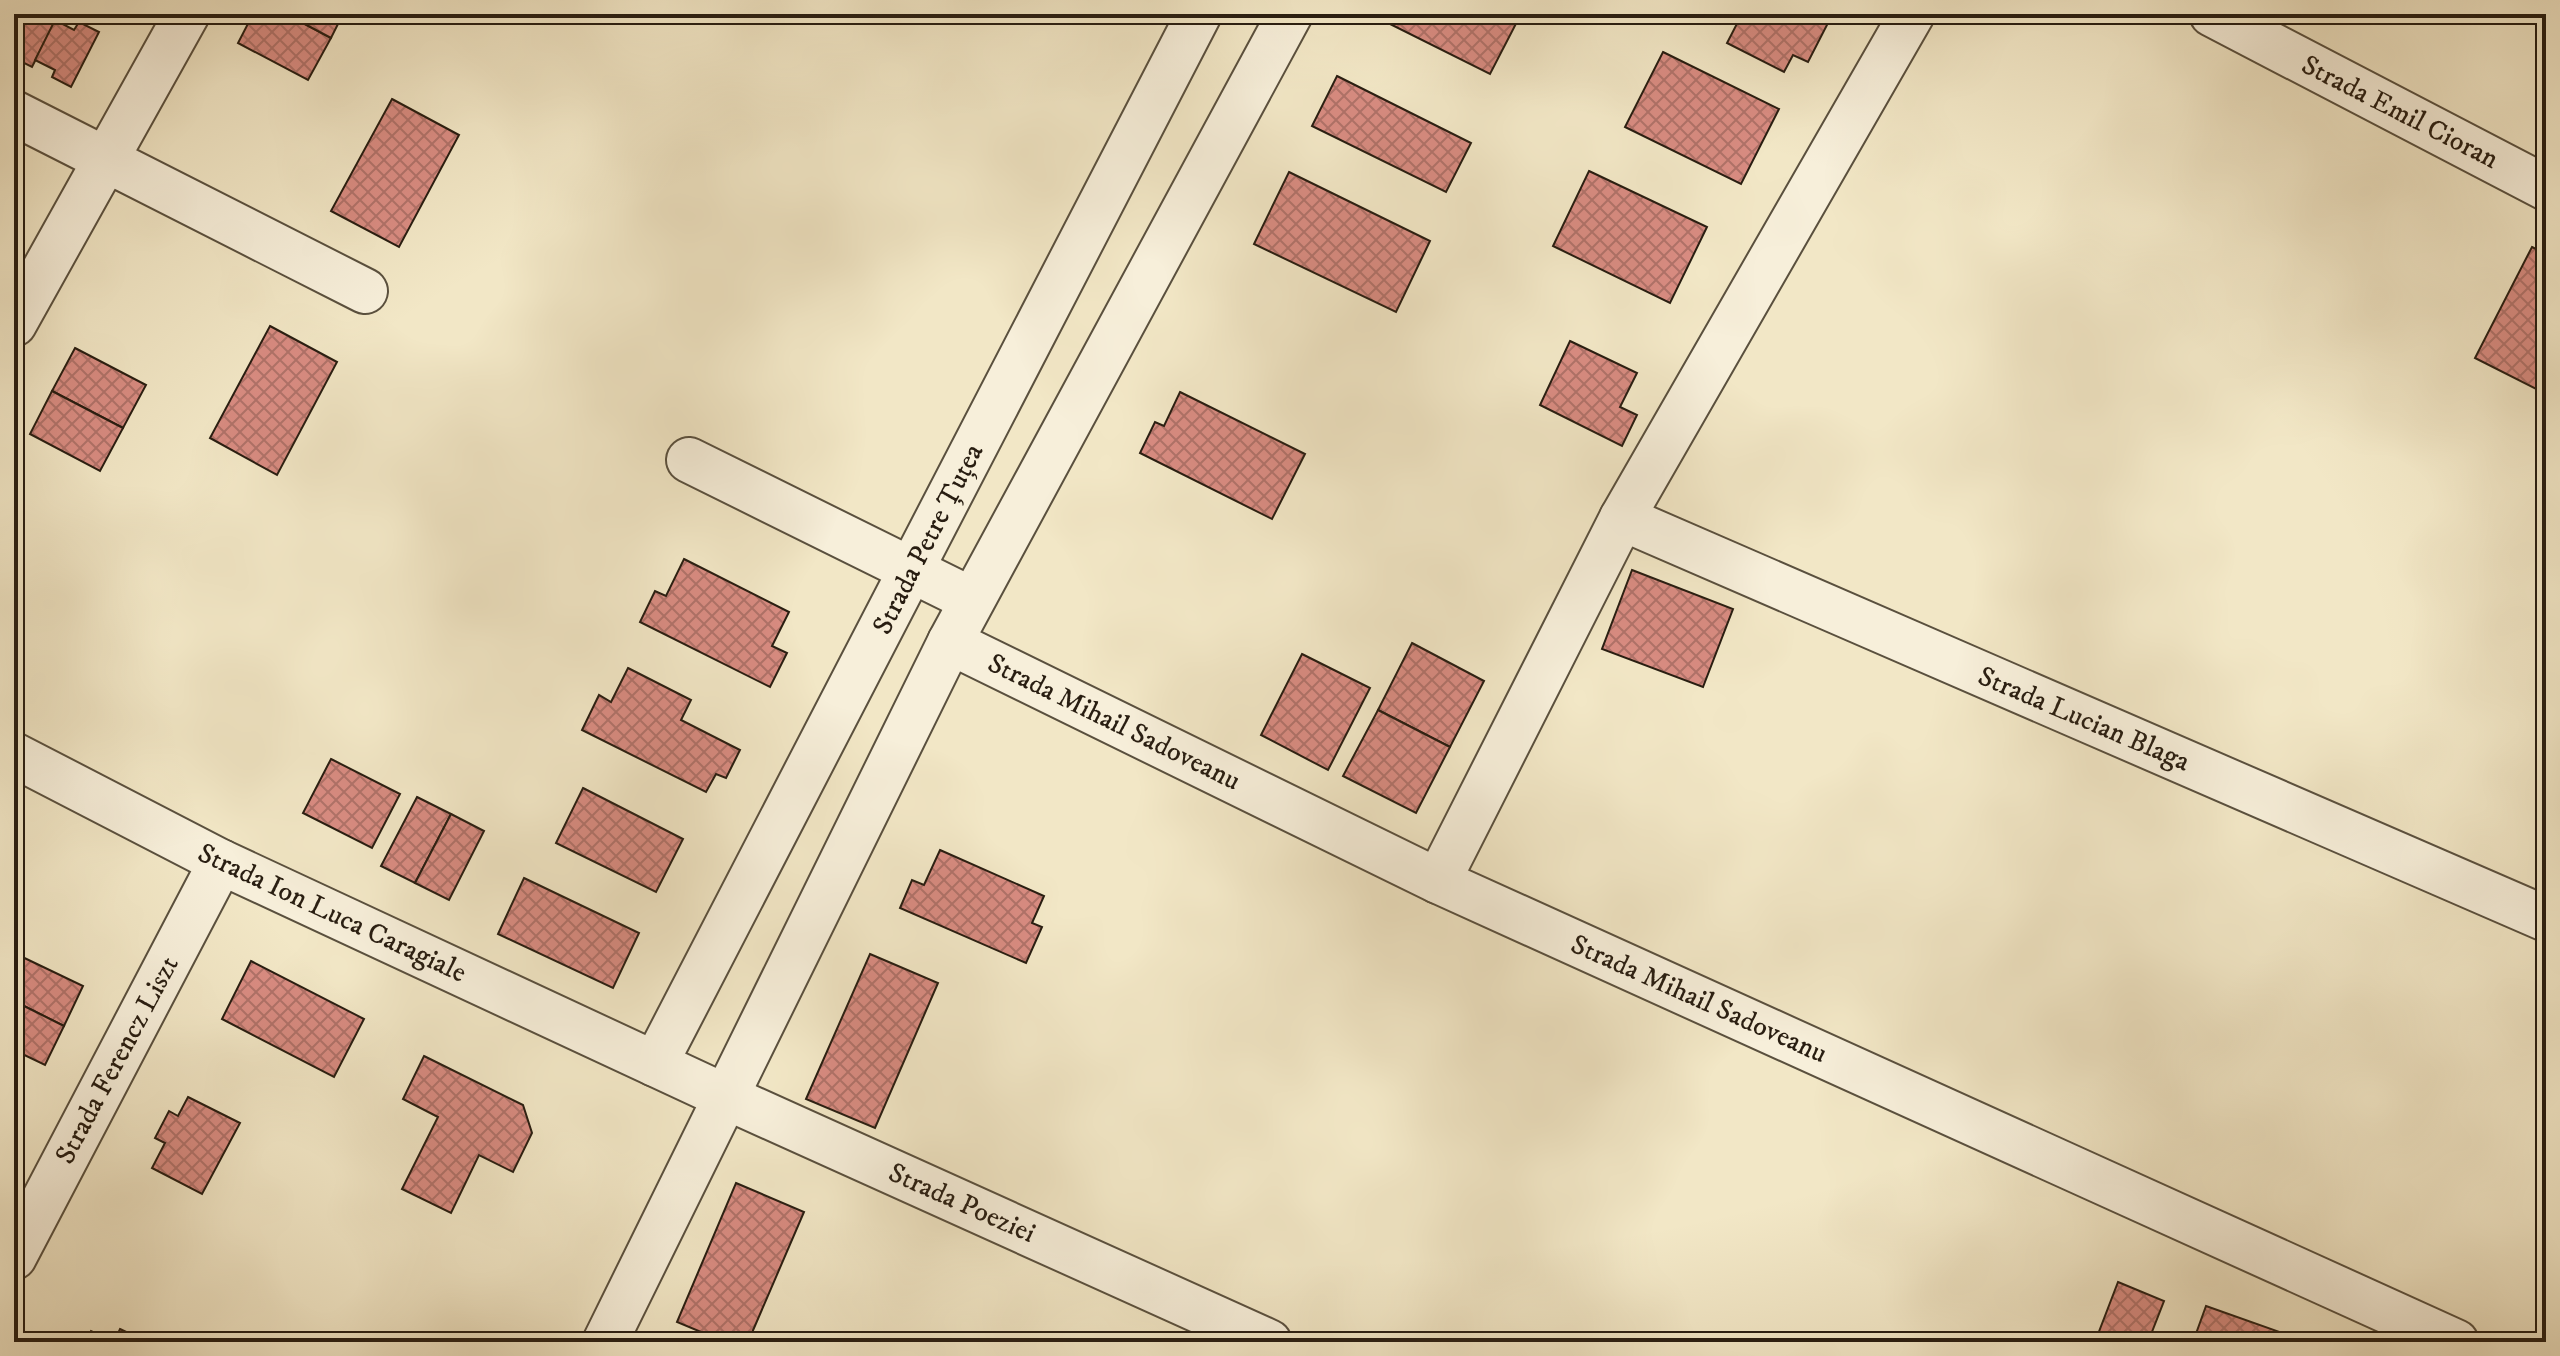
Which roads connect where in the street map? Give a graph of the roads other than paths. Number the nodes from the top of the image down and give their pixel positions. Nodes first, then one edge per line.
1 (187, 14) edge
2 (1199, 14) edge
3 (1290, 14) edge
4 (1912, 14) edge
5 (2212, 14) edge
6 (14, 113) edge
7 (107, 160) junction
8 (2546, 188) edge
9 (365, 291) dead end
10 (14, 324) edge
11 (689, 460) dead end
12 (1622, 518) junction
13 (912, 569) junction
14 (972, 600) junction
15 (950, 642) junction
16 (14, 755) edge
17 (221, 862) junction
18 (1438, 881) junction
19 (2546, 919) edge
20 (655, 1064) junction
21 (724, 1096) junction
22 (14, 1257) edge
23 (605, 1342) edge
24 (1269, 1342) edge
25 (2456, 1342) edge

1 - 7 street
2 - 13 street, Strada Petre Țuțea
3 - 14 street
4 - 12 street
5 - 8 street, Strada Emil Cioran
6 - 7 street
7 - 9 street
7 - 10 street
11 - 13 street
12 - 18 street
12 - 19 street, Strada Lucian Blaga
13 - 14 street
13 - 20 street, Strada Petre Țuțea
14 - 15 street
15 - 18 street, Strada Mihail Sadoveanu
15 - 21 street
16 - 17 street, Strada Ion Luca Caragiale
17 - 20 street, Strada Ion Luca Caragiale
17 - 22 street, Strada Ferencz Liszt
18 - 25 street, Strada Mihail Sadoveanu
20 - 21 street, Strada Poeziei
21 - 23 street
21 - 24 street, Strada Poeziei

